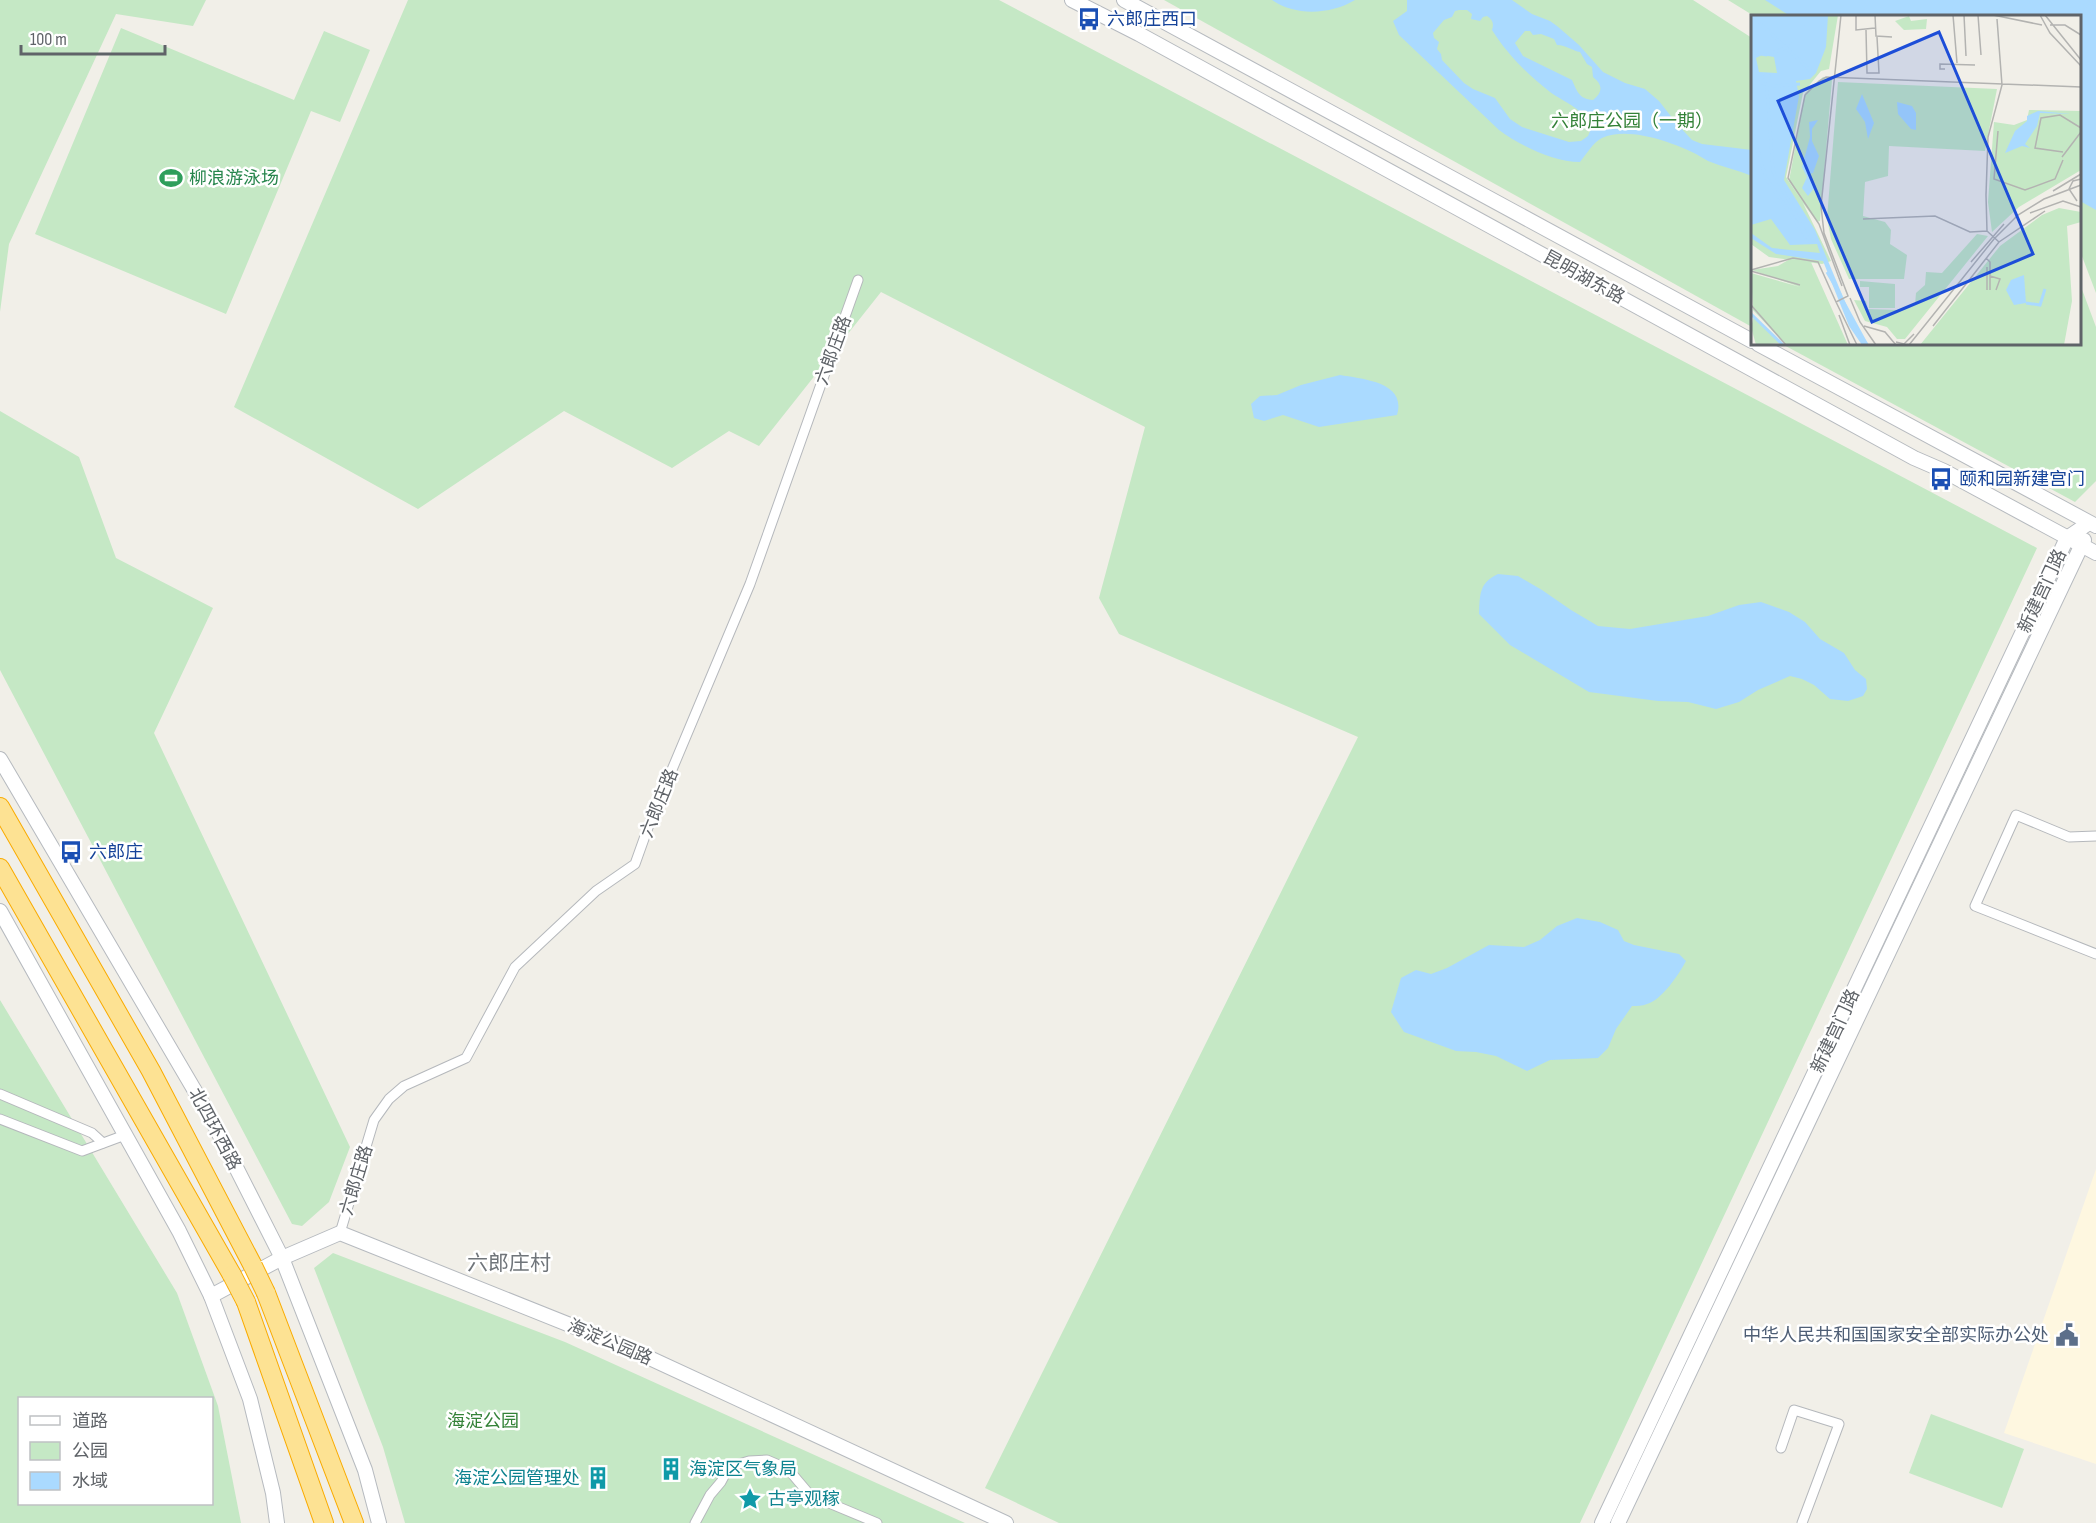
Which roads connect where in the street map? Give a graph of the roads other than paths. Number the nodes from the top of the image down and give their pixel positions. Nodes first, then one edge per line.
1 (1072, 0) edge
2 (1124, 0) edge
3 (858, 280) dead end
4 (1751, 340) edge
5 (1760, 345) edge
6 (2093, 525) edge
7 (2067, 538) junction
8 (2082, 546) junction
9 (2096, 553) edge
10 (0, 759) edge
11 (0, 807) edge
12 (2096, 836) edge
13 (0, 868) edge
14 (0, 911) edge
15 (2096, 954) edge
16 (0, 1094) edge
17 (0, 1119) edge
18 (125, 1135) junction
19 (103, 1143) junction
20 (340, 1233) junction
21 (282, 1258) junction
22 (211, 1296) junction
23 (1781, 1448) dead end
24 (277, 1523) edge
25 (324, 1523) edge
26 (354, 1523) edge
27 (379, 1523) edge
28 (696, 1523) edge
29 (877, 1523) edge
30 (1006, 1523) edge
31 (1602, 1523) edge
32 (1618, 1523) edge
33 (1802, 1523) edge

1 - 7 street, 昆明湖东路
2 - 4 street, 昆明湖东路
3 - 20 street, 六郎庄路
5 - 6 street
6 - 7 street
6 - 8 street, 新建宫门路
7 - 8 street, 昆明湖东路
7 - 31 street, 新建宫门路
8 - 9 street, 昆明湖东路
8 - 32 street, 新建宫门路
10 - 21 street, 北四环西路
11 - 26 highway, 北四环西路, bridge
12 - 15 street
13 - 25 highway, bridge
14 - 18 street
16 - 19 street
17 - 19 street
18 - 19 street
18 - 22 street
20 - 21 street
20 - 30 street, 海淀公园路
21 - 22 street
21 - 27 street, 北四环西路
22 - 24 street
23 - 33 street
28 - 29 street

